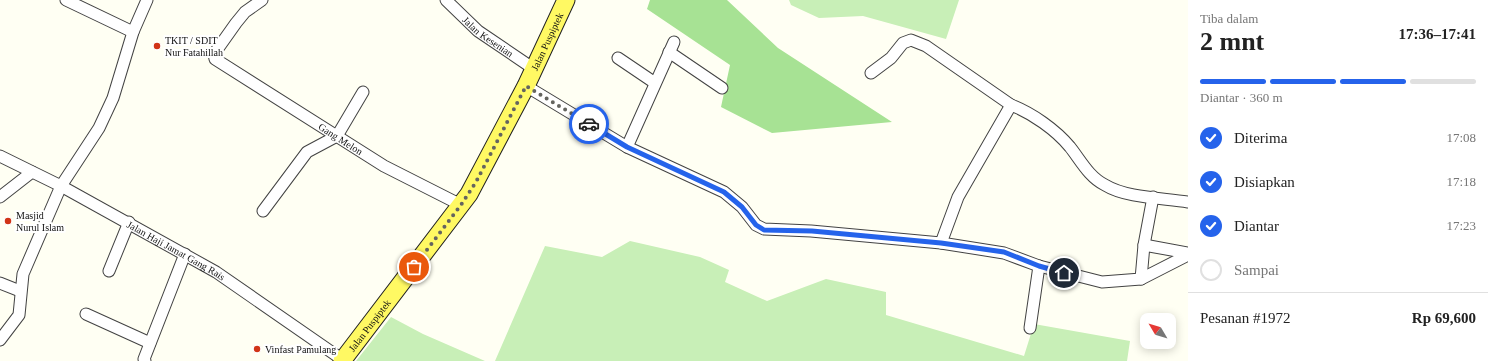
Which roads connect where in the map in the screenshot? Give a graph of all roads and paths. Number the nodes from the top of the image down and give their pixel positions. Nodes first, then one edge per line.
1 (66, 0) edge
2 (147, 0) edge
3 (262, 0) edge
4 (446, 0) edge
5 (566, 0) edge
6 (133, 32) junction
7 (618, 58) dead end
8 (534, 69) junction
9 (871, 74) dead end
10 (655, 84) junction
11 (526, 86) junction
12 (722, 88) dead end
13 (363, 92) dead end
14 (1011, 105) junction
15 (337, 136) junction
16 (627, 147) junction
17 (0, 156) edge
18 (32, 172) junction
19 (61, 186) junction
20 (0, 196) edge
21 (1153, 197) junction
22 (1188, 202) edge
23 (461, 205) junction
24 (263, 210) dead end
25 (129, 222) junction
26 (941, 243) junction
27 (1144, 245) junction
28 (184, 254) junction
29 (1188, 254) edge
30 (1039, 266) junction
31 (109, 271) dead end
32 (1141, 279) junction
33 (0, 282) edge
34 (20, 291) junction
35 (86, 314) dead end
36 (1030, 328) dead end
37 (0, 340) edge
38 (150, 343) junction
39 (342, 360) edge
40 (145, 361) edge

1 - 6 street
2 - 6 street
3 - 15 street, Gang Melon
4 - 8 street, Jalan Kesenian
5 - 8 main road, Jalan Puspiptek
6 - 19 street
7 - 10 street
8 - 11 main road, Jalan Puspiptek
9 - 14 street
10 - 12 street
10 - 16 street
11 - 16 street
11 - 23 main road, Jalan Puspiptek
13 - 15 street
14 - 21 street
14 - 26 street
15 - 23 street, Gang Melon
15 - 24 street
16 - 26 street
17 - 18 street, Jalan Haji Jamat Gang Rais
18 - 19 street, Jalan Haji Jamat Gang Rais
18 - 20 street
19 - 25 street, Jalan Haji Jamat Gang Rais
19 - 34 street
21 - 22 street
21 - 27 street
23 - 39 main road, Jalan Puspiptek
25 - 28 street, Jalan Haji Jamat Gang Rais
25 - 31 street
26 - 30 street
27 - 29 street
27 - 32 street
28 - 38 street
28 - 39 street, Jalan Haji Jamat Gang Rais
29 - 32 street
30 - 32 street
30 - 36 street
33 - 34 street
34 - 37 street
35 - 38 street
38 - 40 street

